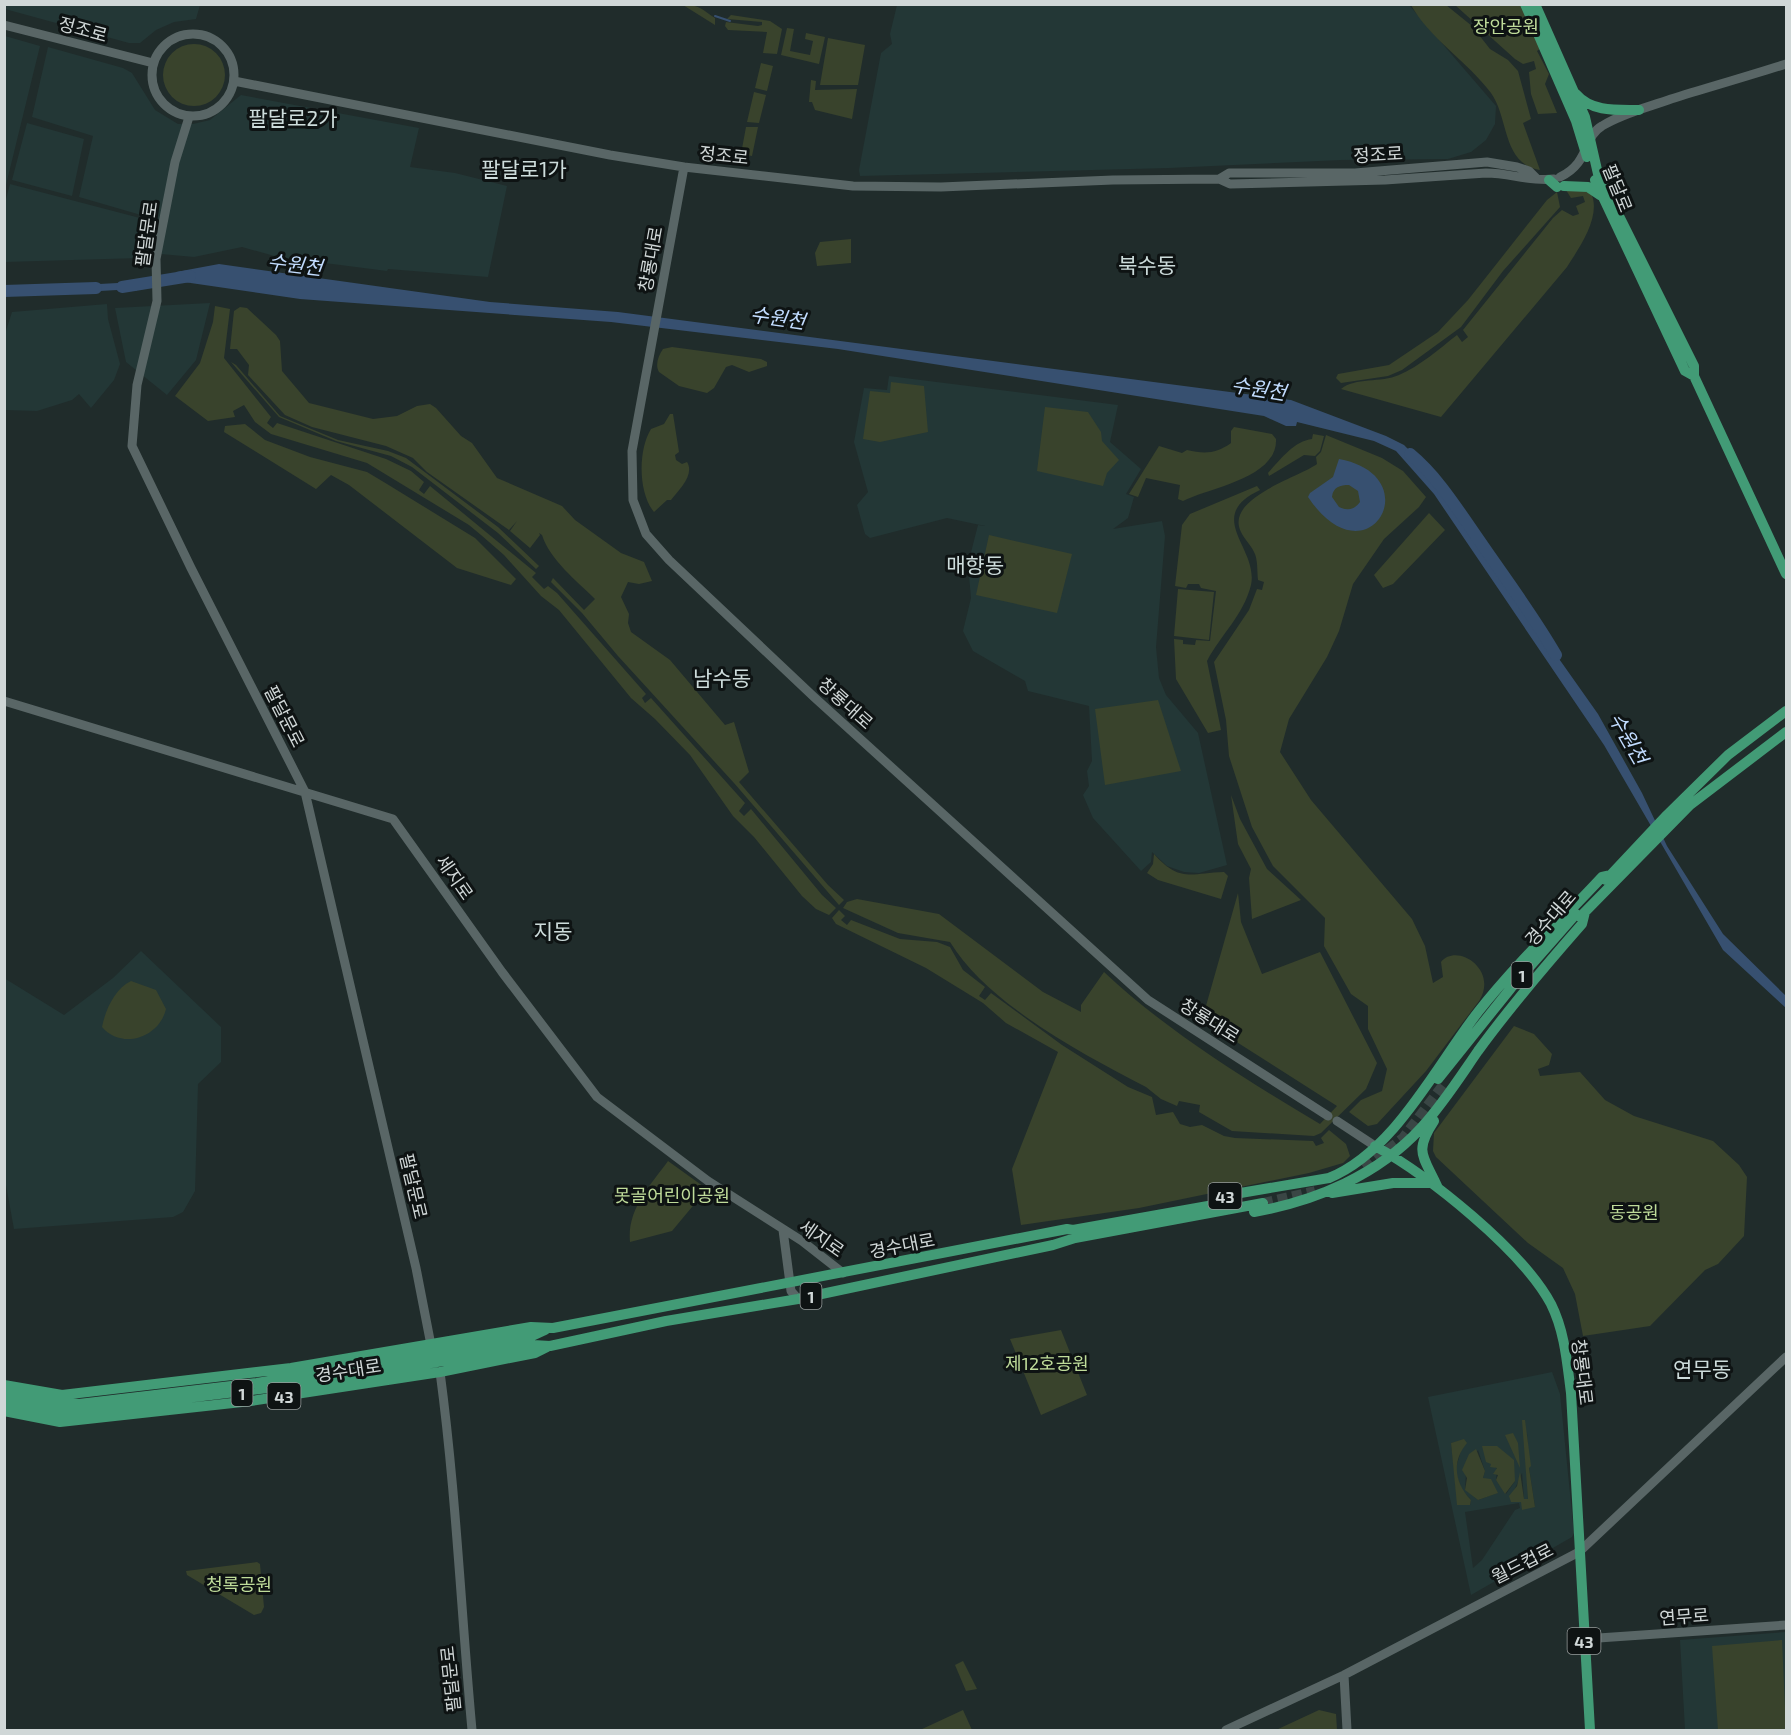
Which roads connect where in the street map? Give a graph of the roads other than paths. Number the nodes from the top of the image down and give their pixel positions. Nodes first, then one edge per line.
1 (1525, 4) edge
2 (1535, 4) edge
3 (4, 25) edge
4 (153, 63) junction
5 (1786, 64) edge
6 (234, 81) junction
7 (1572, 90) junction
8 (1639, 110) junction
9 (189, 117) junction
10 (1590, 142) junction
11 (1586, 153) junction
12 (684, 167) junction
13 (1557, 182) junction
14 (1600, 195) junction
15 (1694, 376) junction
16 (1786, 574) edge
17 (4, 701) edge
18 (1786, 711) edge
19 (1786, 732) edge
20 (305, 792) junction
21 (1668, 819) junction
22 (1646, 841) junction
23 (1611, 875) junction
24 (1444, 1085) junction
25 (1375, 1146) junction
26 (1392, 1155) junction
27 (1434, 1186) junction
28 (1323, 1194) junction
29 (1266, 1199) junction
30 (1067, 1228) joint
31 (783, 1230) junction
32 (1070, 1241) joint
33 (843, 1273) junction
34 (790, 1281) junction
35 (798, 1299) junction
36 (547, 1329) junction
37 (431, 1346) junction
38 (550, 1346) junction
39 (477, 1350) junction
40 (1786, 1357) edge
41 (440, 1372) junction
42 (4, 1378) edge
43 (4, 1385) edge
44 (17, 1389) junction
45 (4, 1394) edge
46 (4, 1403) edge
47 (8, 1414) edge
48 (1579, 1552) junction
49 (1786, 1625) edge
50 (1584, 1639) junction
51 (1344, 1675) junction
52 (472, 1731) edge
53 (1226, 1731) edge
54 (1347, 1731) edge
55 (1590, 1731) edge

1 - 11 main road, 팔달로
2 - 7 main road, 팔달로
3 - 4 street, 정조로
4 - 6 street
4 - 9 street
5 - 8 street
6 - 9 street
6 - 12 street, 정조로
7 - 8 main road
7 - 10 main road, 팔달로
8 - 10 street
9 - 20 street, 팔달문로
10 - 11 street
10 - 15 main road, 팔달로
11 - 13 street
11 - 14 main road, 팔달로
12 - 13 street, 정조로
12 - 25 street, 창룡대로
13 - 14 main road
14 - 15 main road, 팔달로
15 - 16 main road, 팔달로
17 - 20 street, 세지로
18 - 21 main road, 1
19 - 21 main road, 1
20 - 31 street, 세지로
20 - 37 street, 팔달문로
21 - 22 main road, 1
22 - 23 main road, 경수대로 / 1
22 - 24 main road, 경수대로 / 1
23 - 24 main road, 경수대로 / 1
23 - 25 main road
24 - 26 main road
24 - 27 main road
25 - 26 main road, 창룡대로
25 - 29 main road, 43
26 - 27 main road, 창룡대로 / 43
26 - 28 main road
27 - 28 main road, 43
27 - 48 main road, 창룡대로 / 43
28 - 29 main road, 43
29 - 30 main road, 43
29 - 32 main road, 43
30 - 33 main road, 경수대로 / 1
31 - 33 street, 세지로
31 - 34 street, 세지로
32 - 35 main road, 경수대로 / 1
33 - 34 main road, 경수대로 / 1
34 - 35 street, 세지로
34 - 36 main road, 경수대로 / 1
35 - 38 main road, 경수대로 / 1
36 - 37 main road, 경수대로 / 43
36 - 39 main road, 경수대로 / 1
37 - 44 main road, 경수대로 / 43
38 - 39 main road, 경수대로 / 1
38 - 41 main road, 경수대로 / 43
39 - 45 main road, 1
39 - 46 main road, 1
40 - 48 street, 월드컵로
41 - 47 main road, 경수대로 / 43
41 - 52 street, 팔달문로
42 - 44 main road
43 - 44 main road, 경수대로 / 43
48 - 50 main road, 창룡대로 / 43
48 - 51 street, 월드컵로
49 - 50 street, 연무로
50 - 55 main road, 창룡대로 / 43
51 - 53 street, 월드컵로
51 - 54 street

